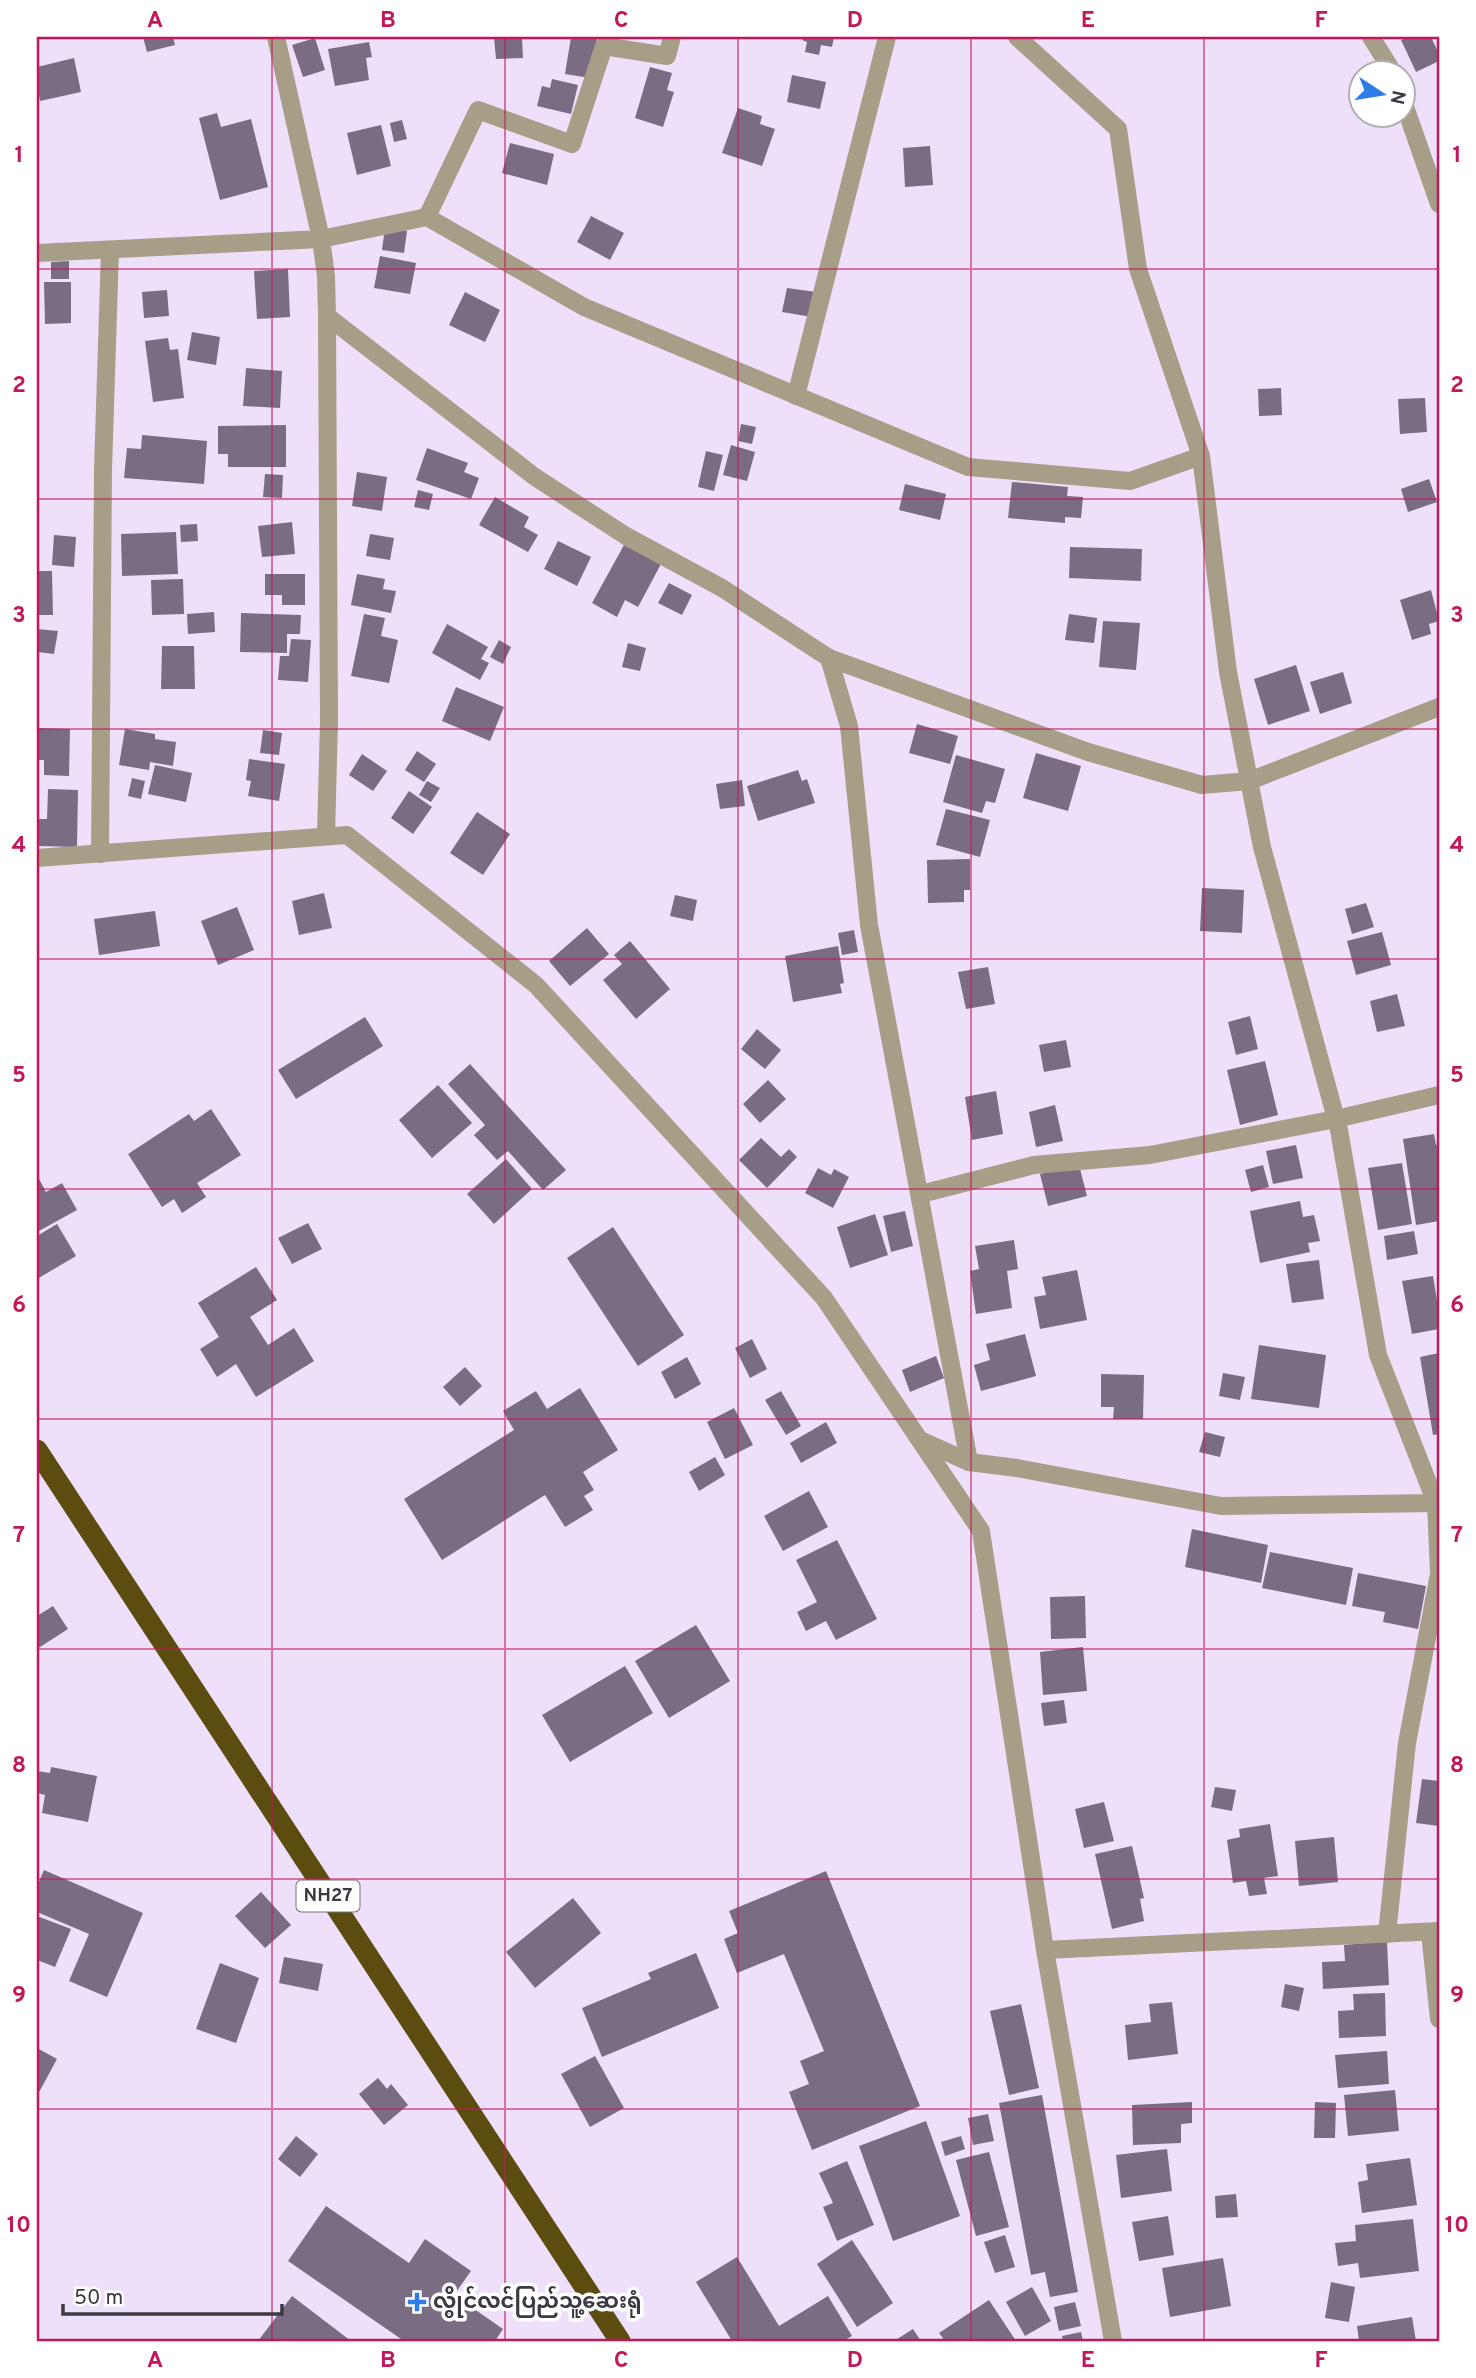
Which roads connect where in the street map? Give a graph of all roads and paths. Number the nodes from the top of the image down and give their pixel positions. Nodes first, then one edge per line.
1 (276, 37) edge
2 (672, 37) edge
3 (887, 37) edge
4 (1017, 37) edge
5 (1371, 37) edge
6 (1385, 60) edge
7 (1413, 130) edge
8 (1439, 204) edge
9 (427, 217) junction
10 (321, 239) junction
11 (110, 250) junction
12 (37, 253) edge
13 (327, 316) junction
14 (796, 396) junction
15 (1201, 456) junction
16 (829, 658) junction
17 (1439, 707) edge
18 (1249, 781) junction
19 (326, 836) junction
20 (100, 854) junction
21 (37, 858) edge
22 (1439, 1095) edge
23 (1336, 1119) junction
24 (921, 1194) junction
25 (920, 1440) junction
26 (37, 1450) edge
27 (970, 1462) junction
28 (1438, 1503) edge
29 (1434, 1931) edge
30 (1387, 1934) junction
31 (1045, 1950) junction
32 (1439, 2019) edge
33 (620, 2341) edge
34 (1113, 2341) edge

1 - 10 street
2 - 9 street
3 - 14 street
4 - 15 street
5 - 6 street
7 - 8 street
9 - 10 street
9 - 14 street
10 - 11 street
10 - 13 street
11 - 12 street
11 - 20 street
13 - 16 street
13 - 19 street
14 - 15 street
15 - 18 street
16 - 18 street
16 - 24 street
17 - 18 street
18 - 23 street
19 - 20 street
19 - 25 street
20 - 21 street
22 - 23 street
23 - 24 street
23 - 28 street
24 - 27 street
25 - 27 street
25 - 31 street
26 - 33 highway, NH27
27 - 28 street
28 - 30 street
29 - 30 street
29 - 32 street
30 - 31 street
31 - 34 street

